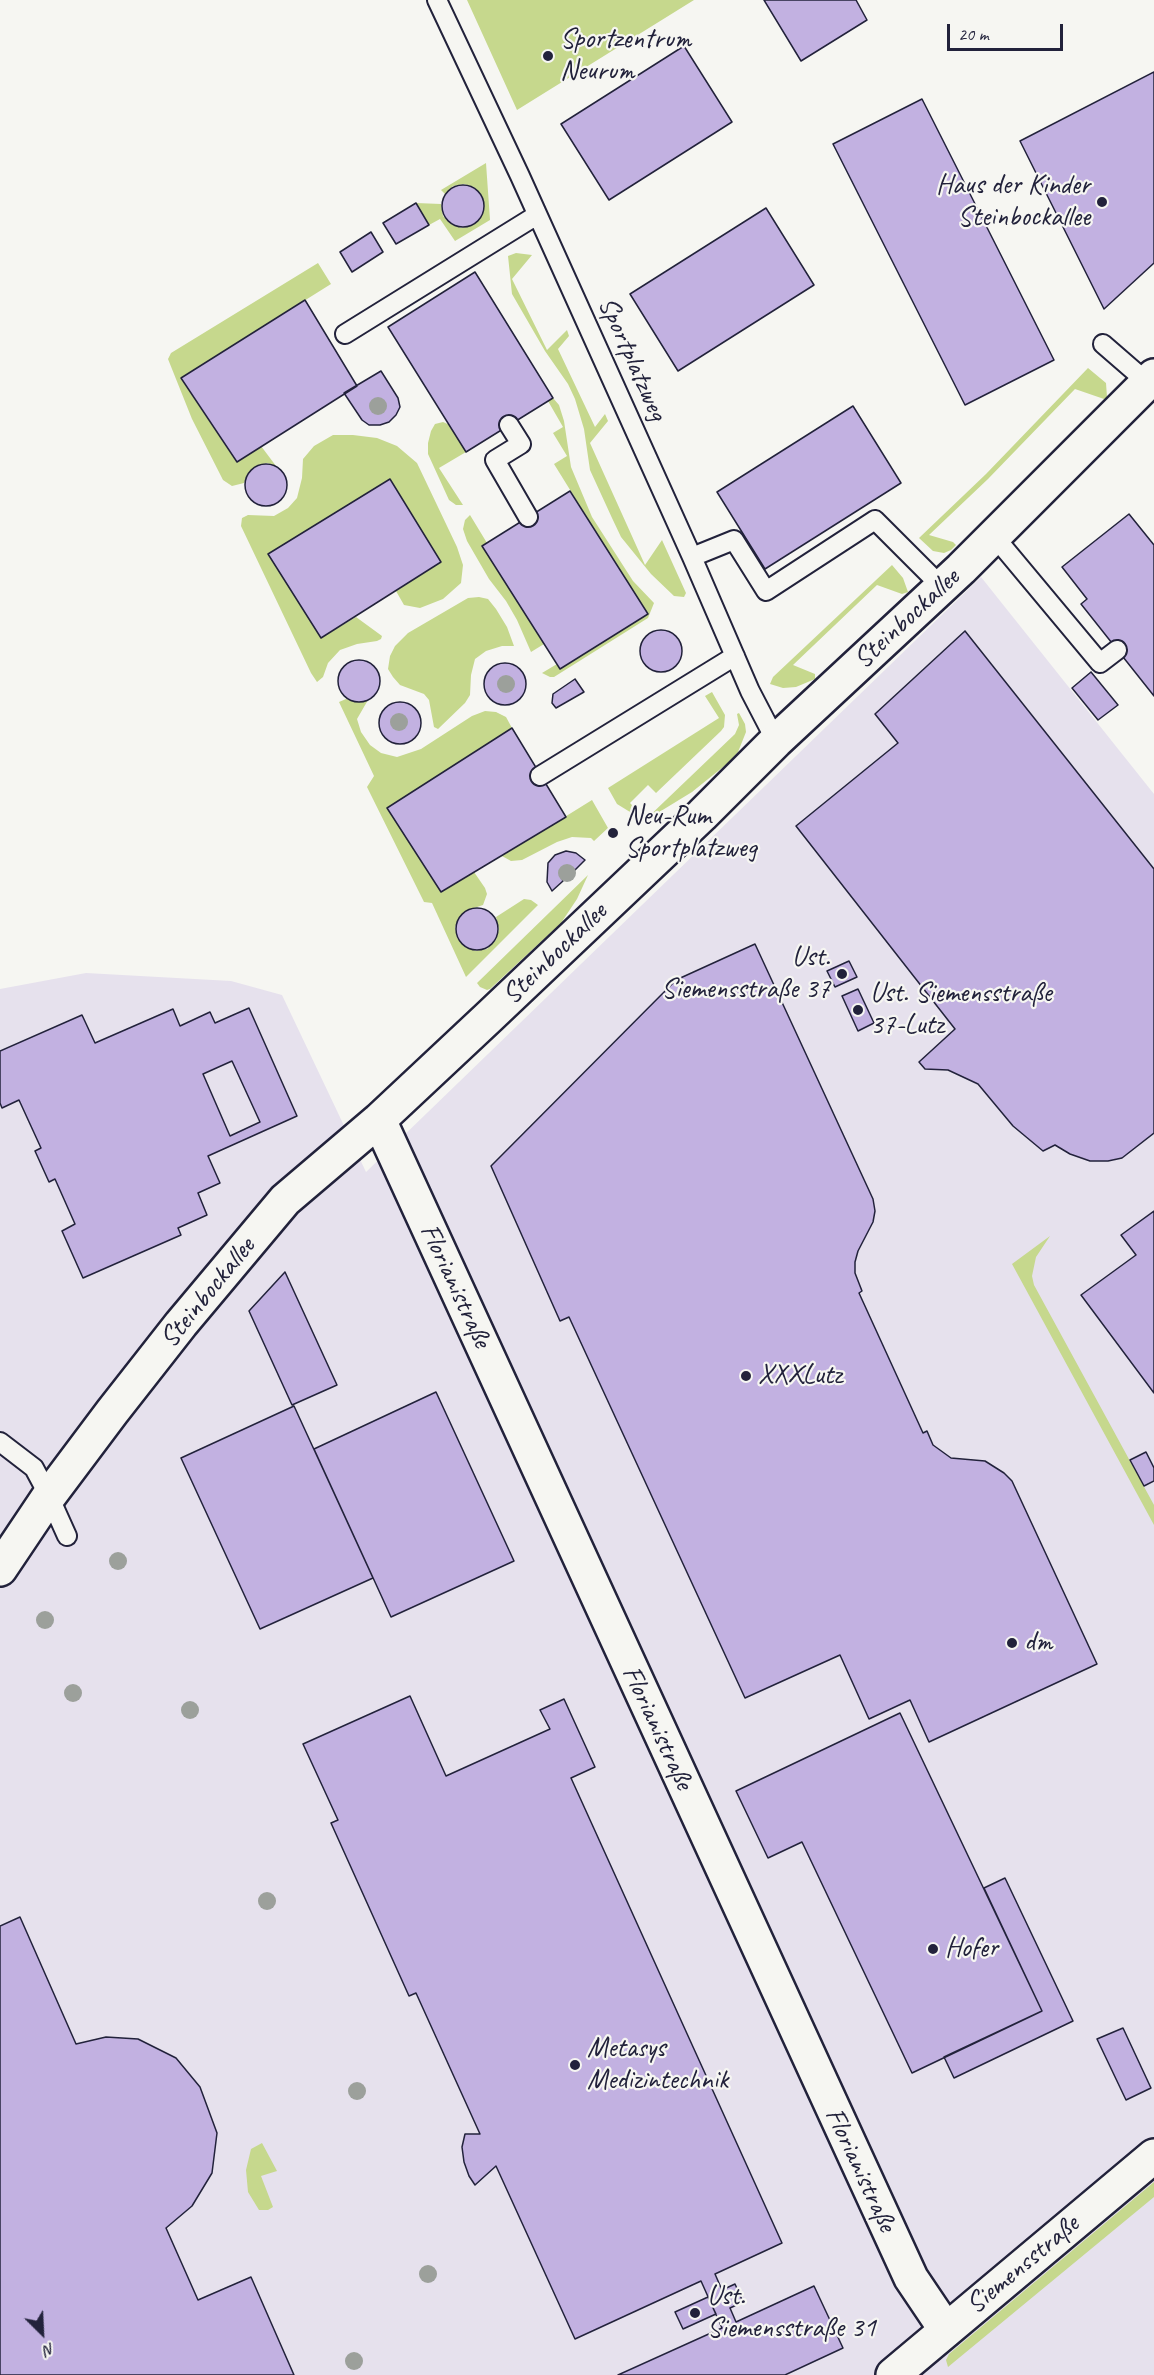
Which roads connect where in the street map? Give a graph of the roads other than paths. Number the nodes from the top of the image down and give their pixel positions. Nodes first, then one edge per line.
1 (437, 0) edge
2 (537, 215) junction
3 (345, 334) dead end
4 (1102, 344) dead end
5 (1151, 380) edge
6 (509, 424) dead end
7 (528, 517) dead end
8 (994, 536) junction
9 (693, 557) junction
10 (942, 587) junction
11 (1117, 650) dead end
12 (735, 656) junction
13 (776, 741) junction
14 (540, 776) dead end
15 (379, 1120) junction
16 (0, 1442) edge
17 (49, 1496) junction
18 (67, 1536) dead end
19 (0, 1569) edge
20 (1154, 2156) edge
21 (946, 2330) junction
22 (893, 2375) edge

1 - 2 lane, Sportplatzweg
2 - 3 lane
2 - 9 lane, Sportplatzweg
4 - 5 lane
5 - 8 street, Steinbockallee
6 - 7 lane
8 - 10 street, Steinbockallee
8 - 11 lane
9 - 10 lane
9 - 12 lane, Sportplatzweg
10 - 13 street, Steinbockallee
12 - 13 lane, Sportplatzweg
12 - 14 lane
13 - 15 street, Steinbockallee
15 - 17 street, Steinbockallee
15 - 21 street, Florianistraße
16 - 17 lane
17 - 18 lane
17 - 19 street, Steinbockallee
20 - 21 street, Siemensstraße
21 - 22 street, Siemensstraße

